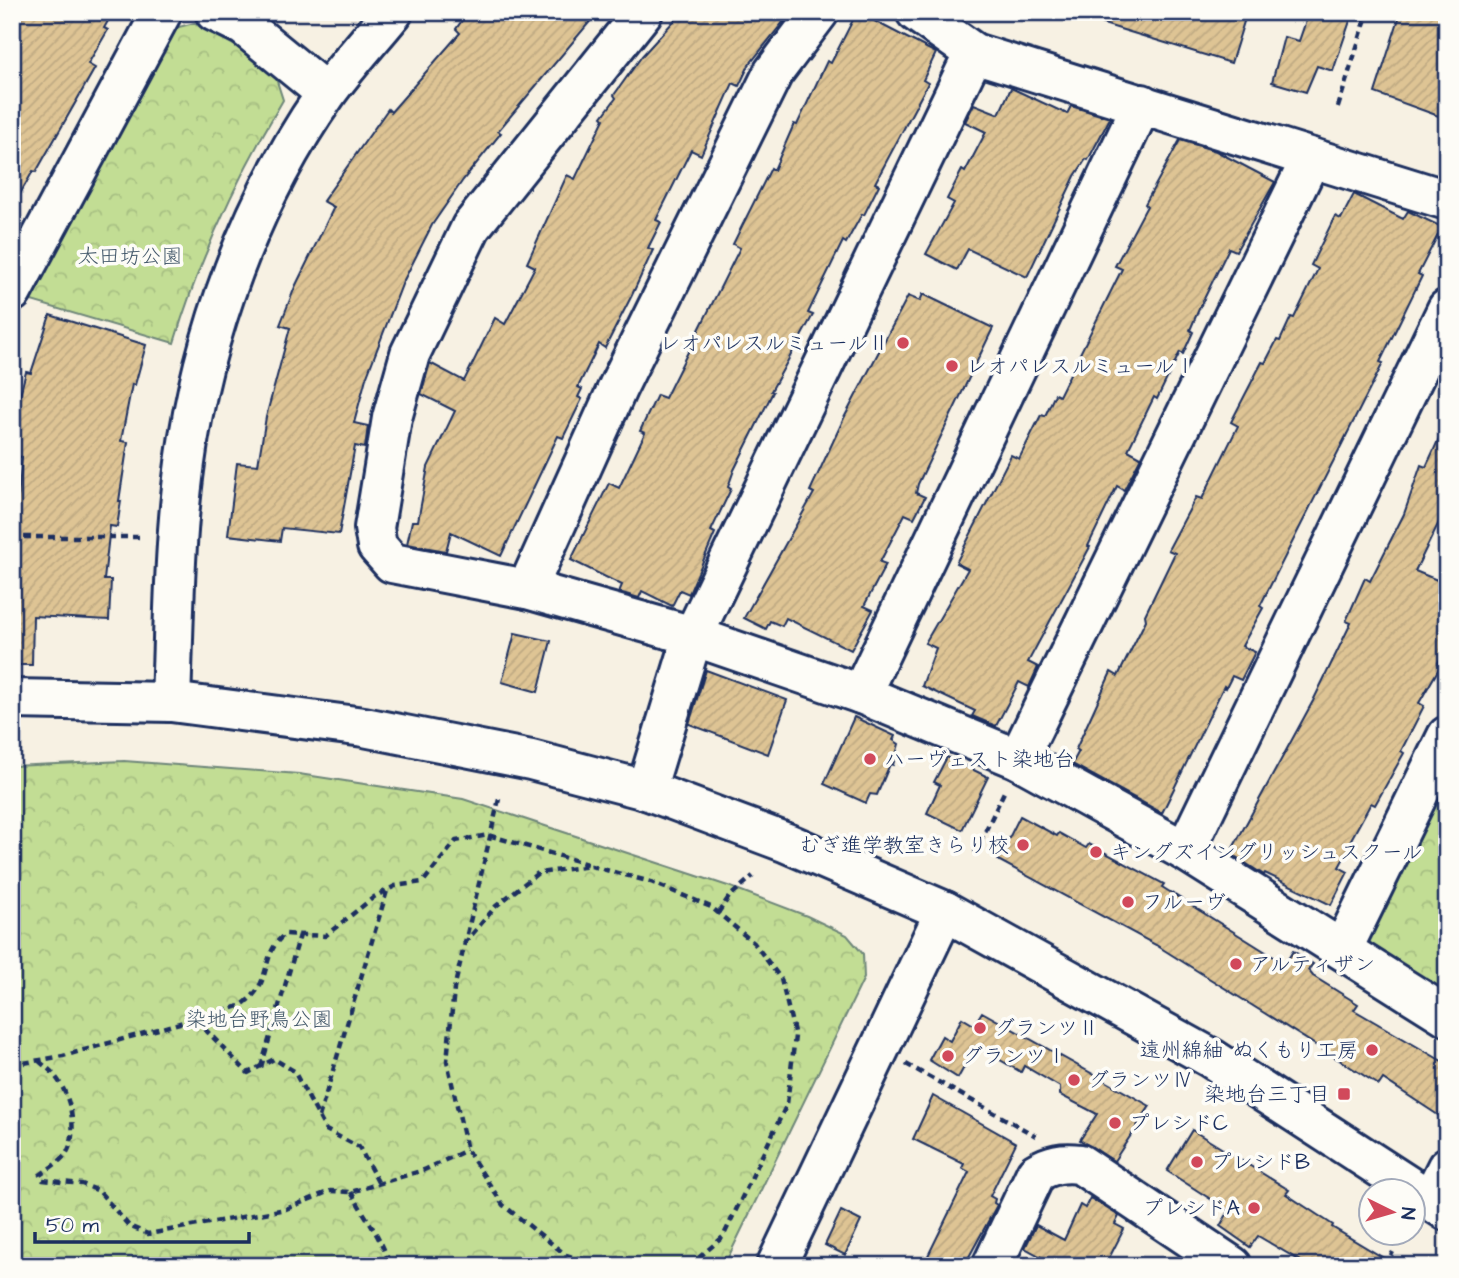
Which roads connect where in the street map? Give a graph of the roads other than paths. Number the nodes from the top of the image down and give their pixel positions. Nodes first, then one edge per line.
1 (162, 12) edge
2 (215, 12) edge
3 (393, 12) edge
4 (643, 12) edge
5 (819, 12) edge
6 (916, 12) edge
7 (974, 53) junction
8 (326, 93) junction
9 (1142, 104) junction
10 (1311, 158) junction
11 (1447, 200) edge
12 (12, 292) edge
13 (1447, 309) edge
14 (527, 589) junction
15 (693, 636) junction
16 (861, 694) junction
17 (12, 699) edge
18 (171, 702) junction
19 (1447, 736) edge
20 (1013, 772) junction
21 (646, 790) junction
22 (1185, 851) junction
23 (945, 911) junction
24 (1343, 948) junction
25 (1447, 1016) edge
26 (1447, 1167) edge
27 (1438, 1206) edge
28 (1194, 1255) edge
29 (776, 1266) edge
30 (992, 1266) edge
31 (1231, 1266) edge

1 - 12 street
2 - 8 street
3 - 8 street
4 - 14 street
5 - 14 street
6 - 7 street
7 - 9 street
7 - 15 street
8 - 18 street
9 - 10 street
9 - 16 street
10 - 11 street
10 - 20 street
13 - 22 street
14 - 15 street
15 - 16 street
15 - 21 street
16 - 20 street
17 - 18 street
18 - 21 street
19 - 24 street
20 - 22 street
21 - 23 street
22 - 24 street
23 - 27 street
23 - 29 street
24 - 25 street
26 - 27 street
28 - 30 street
28 - 31 street

